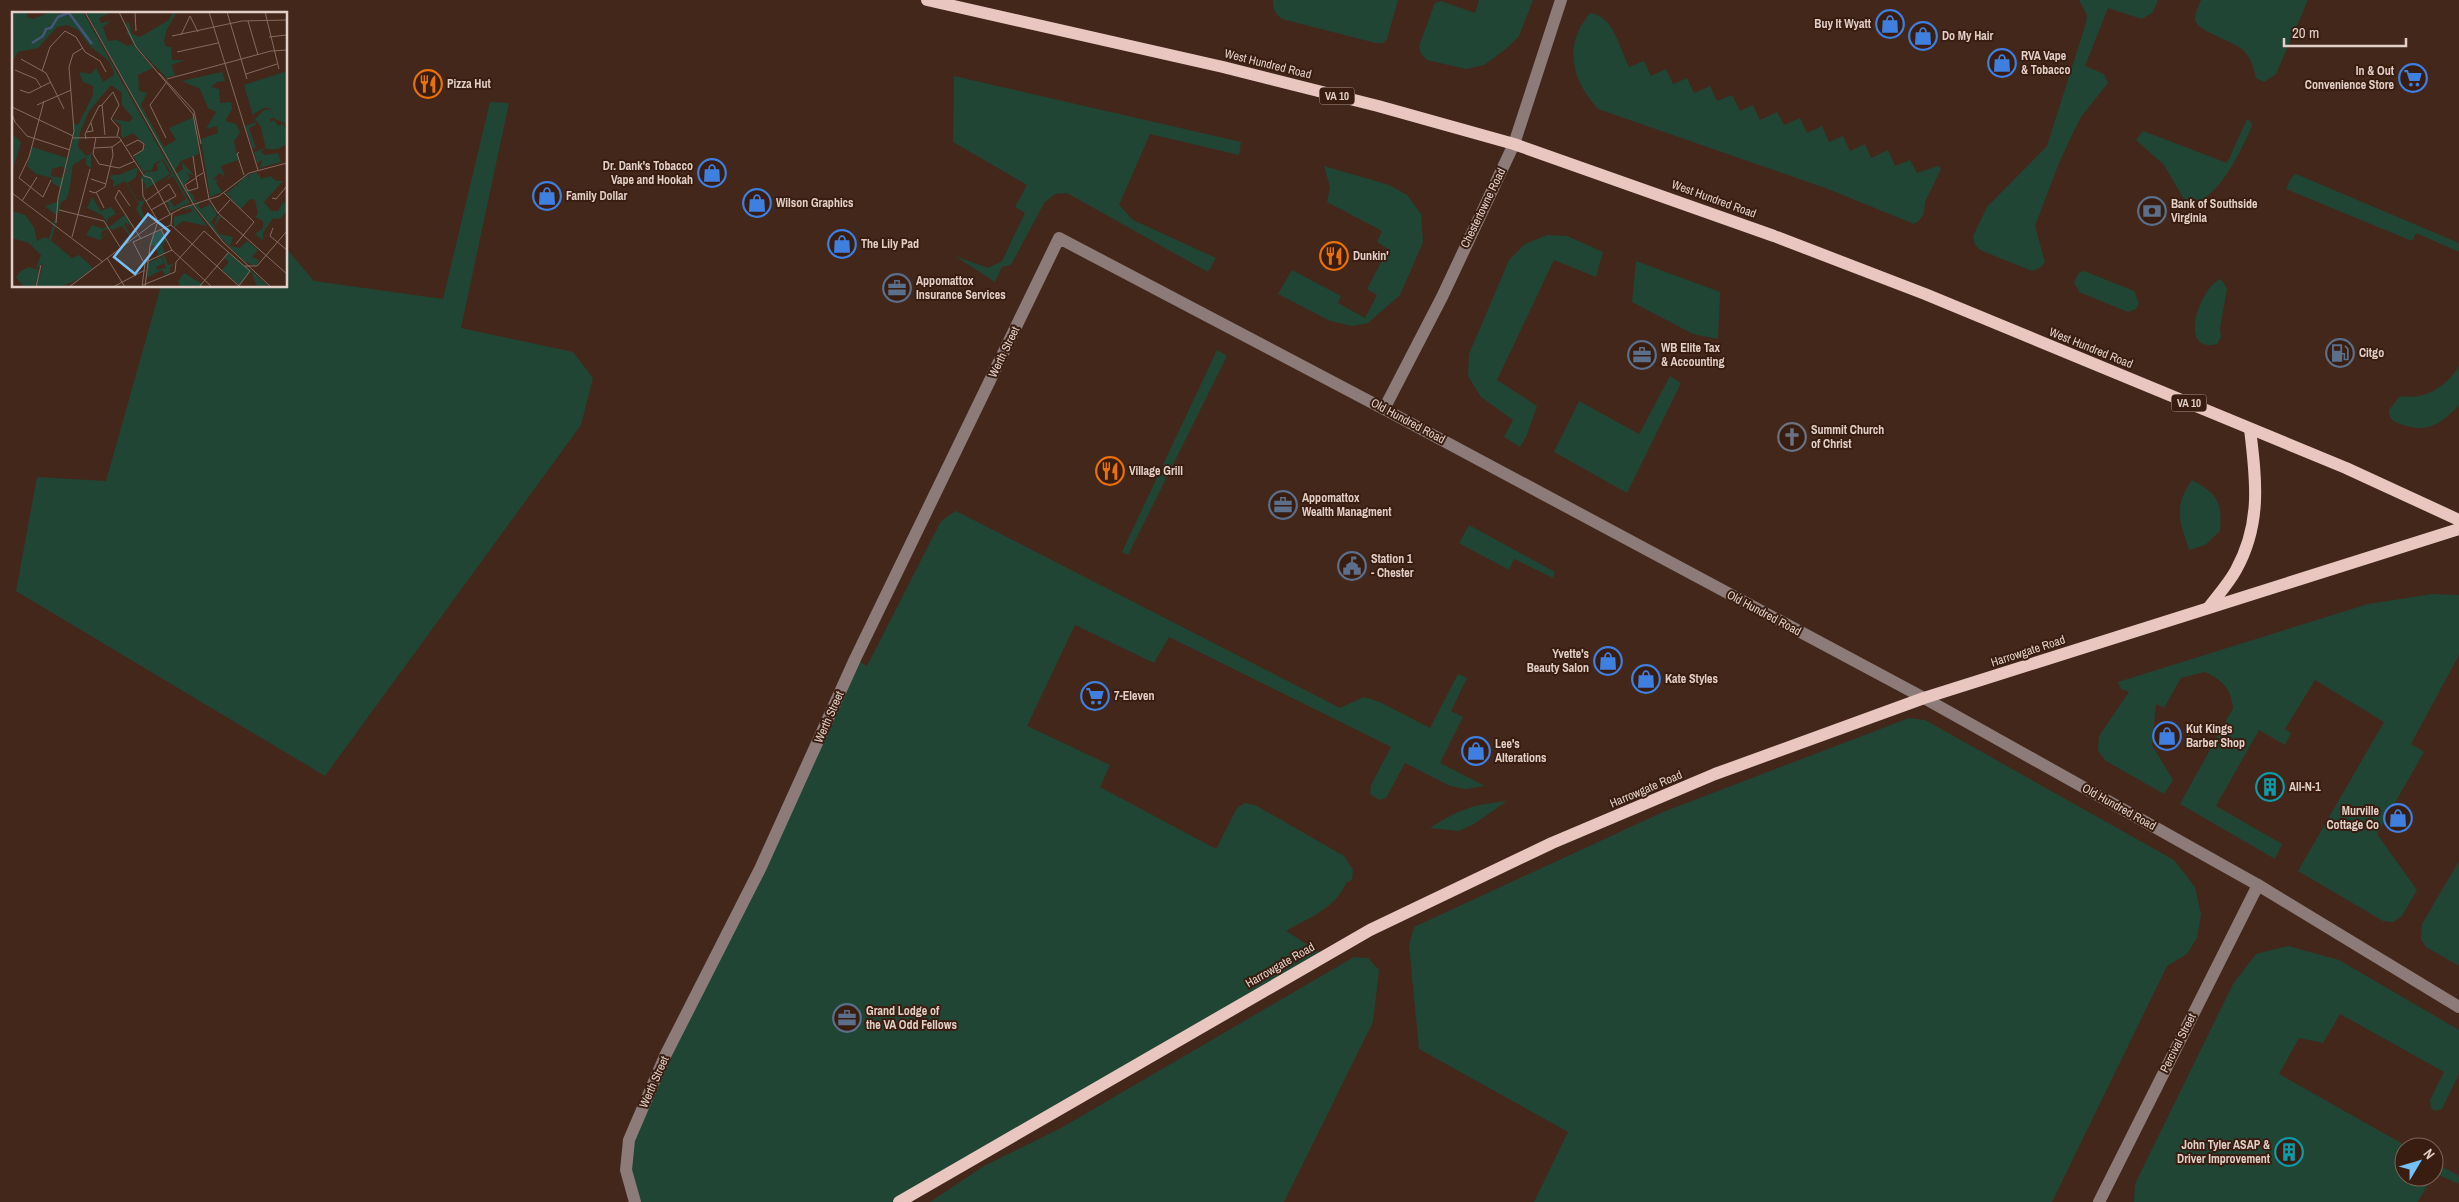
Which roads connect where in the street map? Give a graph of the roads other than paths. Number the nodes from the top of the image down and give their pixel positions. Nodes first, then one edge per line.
1 (927, 0) edge
2 (1561, 0) edge
3 (1514, 144) junction
4 (1059, 238) joint
5 (1384, 409) junction
6 (2250, 429) junction
7 (2459, 520) edge
8 (2459, 529) edge
9 (2209, 608) junction
10 (1924, 698) junction
11 (2258, 885) junction
12 (2459, 1007) edge
13 (635, 1202) edge
14 (899, 1202) edge
15 (2099, 1202) edge

1 - 3 main road, West Hundred Road / VA 10
2 - 3 street, Chestertowne Road
3 - 5 street, Chestertowne Road
3 - 6 main road, West Hundred Road / VA 10
4 - 5 street, Old Hundred Road
4 - 13 street, Werth Street
5 - 10 street, Old Hundred Road
6 - 7 main road, West Hundred Road / VA 10
6 - 9 main road
8 - 9 main road, Harrowgate Road
9 - 10 main road, Harrowgate Road
10 - 11 street, Old Hundred Road
10 - 14 main road, Harrowgate Road
11 - 12 street, Old Hundred Road
11 - 15 street, Percival Street

